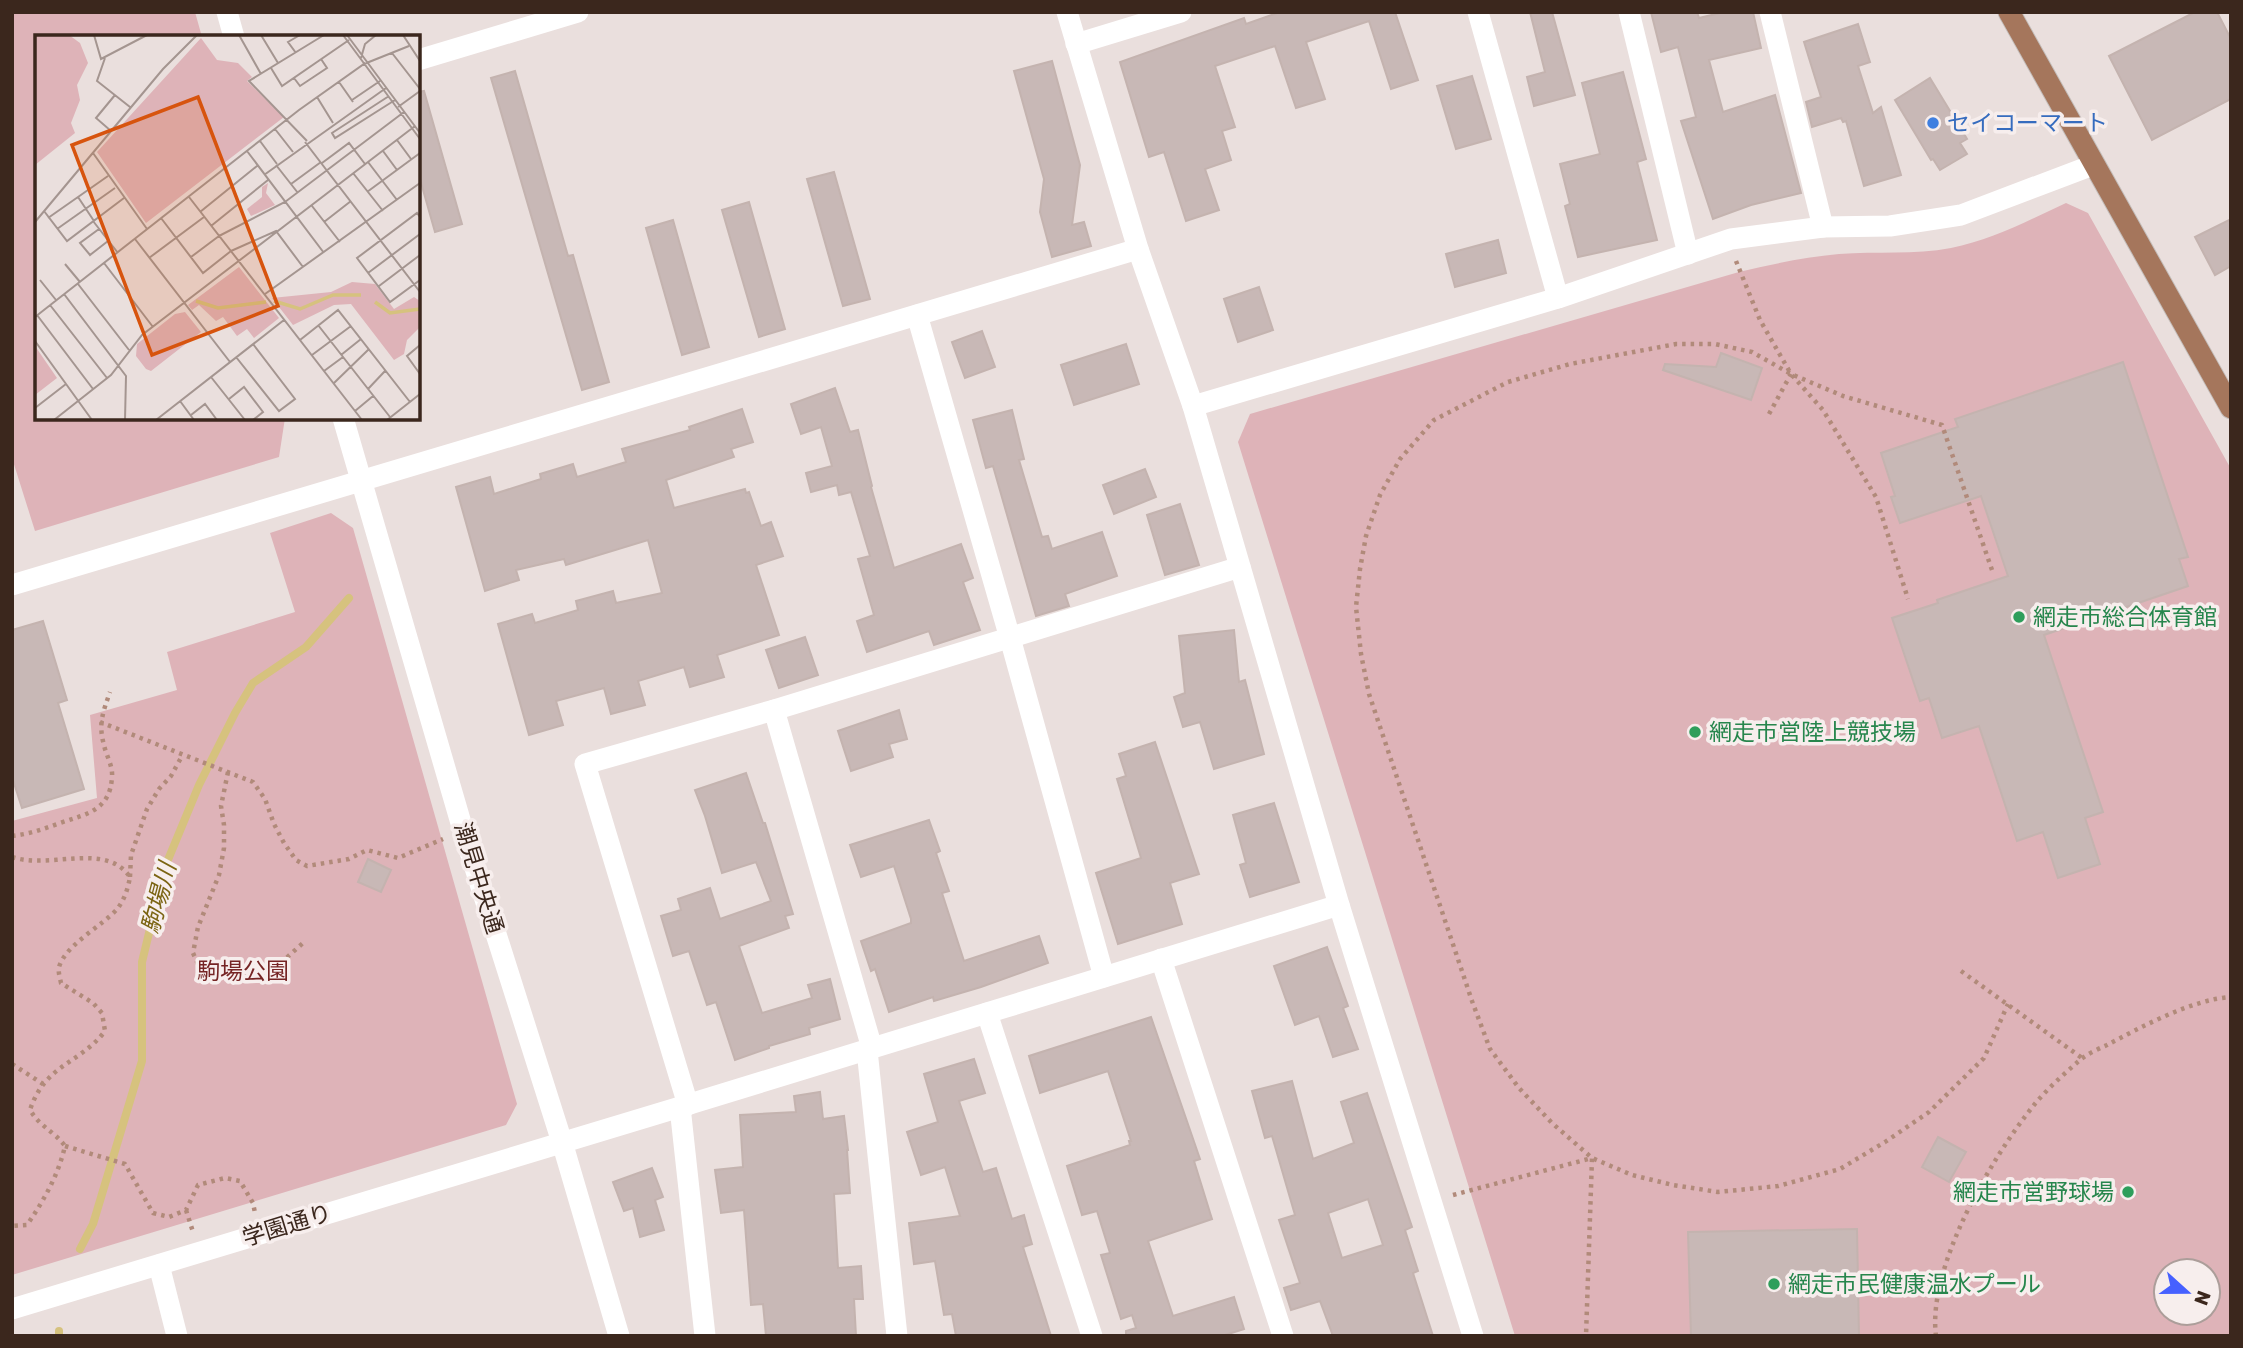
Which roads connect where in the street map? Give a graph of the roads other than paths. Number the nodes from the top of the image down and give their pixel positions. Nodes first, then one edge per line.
1 (227, 12) edge
2 (578, 12) edge
3 (1067, 12) edge
4 (1181, 12) edge
5 (1478, 12) edge
6 (1629, 12) edge
7 (1770, 12) edge
8 (2008, 12) edge
9 (233, 35) edge
10 (1076, 44) junction
11 (420, 59) edge
12 (2093, 165) junction
13 (1823, 227) junction
14 (1138, 249) junction
15 (1688, 254) junction
16 (1558, 298) junction
17 (916, 315) junction
18 (1193, 406) junction
19 (2231, 408) edge
20 (344, 420) edge
21 (362, 479) junction
22 (1240, 568) junction
23 (12, 585) edge
24 (1010, 638) junction
25 (774, 709) junction
26 (1339, 905) junction
27 (1161, 959) junction
28 (1104, 977) junction
29 (986, 1013) junction
30 (869, 1049) junction
31 (684, 1106) junction
32 (562, 1142) junction
33 (159, 1265) junction
34 (12, 1309) edge
35 (177, 1336) edge
36 (619, 1336) edge
37 (705, 1336) edge
38 (897, 1336) edge
39 (1093, 1336) edge
40 (1283, 1336) edge
41 (1473, 1336) edge

1 - 9 street
2 - 11 street
3 - 10 street
4 - 10 street
5 - 16 street
6 - 15 street
7 - 13 street
8 - 12 main road
10 - 14 street
12 - 13 street
12 - 19 main road
13 - 15 street
14 - 17 street
14 - 18 street
15 - 16 street
16 - 18 street
17 - 21 street
17 - 24 street
18 - 22 street
20 - 21 street, 潮見中央通
21 - 23 street
21 - 32 street, 潮見中央通
22 - 24 street
22 - 26 street
24 - 25 street
24 - 28 street
25 - 30 street
25 - 31 street
26 - 27 street, 学園通り
26 - 41 street
27 - 28 street, 学園通り
27 - 40 street
28 - 29 street, 学園通り
29 - 30 street, 学園通り
29 - 39 street
30 - 31 street, 学園通り
30 - 38 street
31 - 32 street, 学園通り
31 - 37 street
32 - 33 street, 学園通り
32 - 36 street, 潮見中央通
33 - 34 street, 学園通り
33 - 35 street

